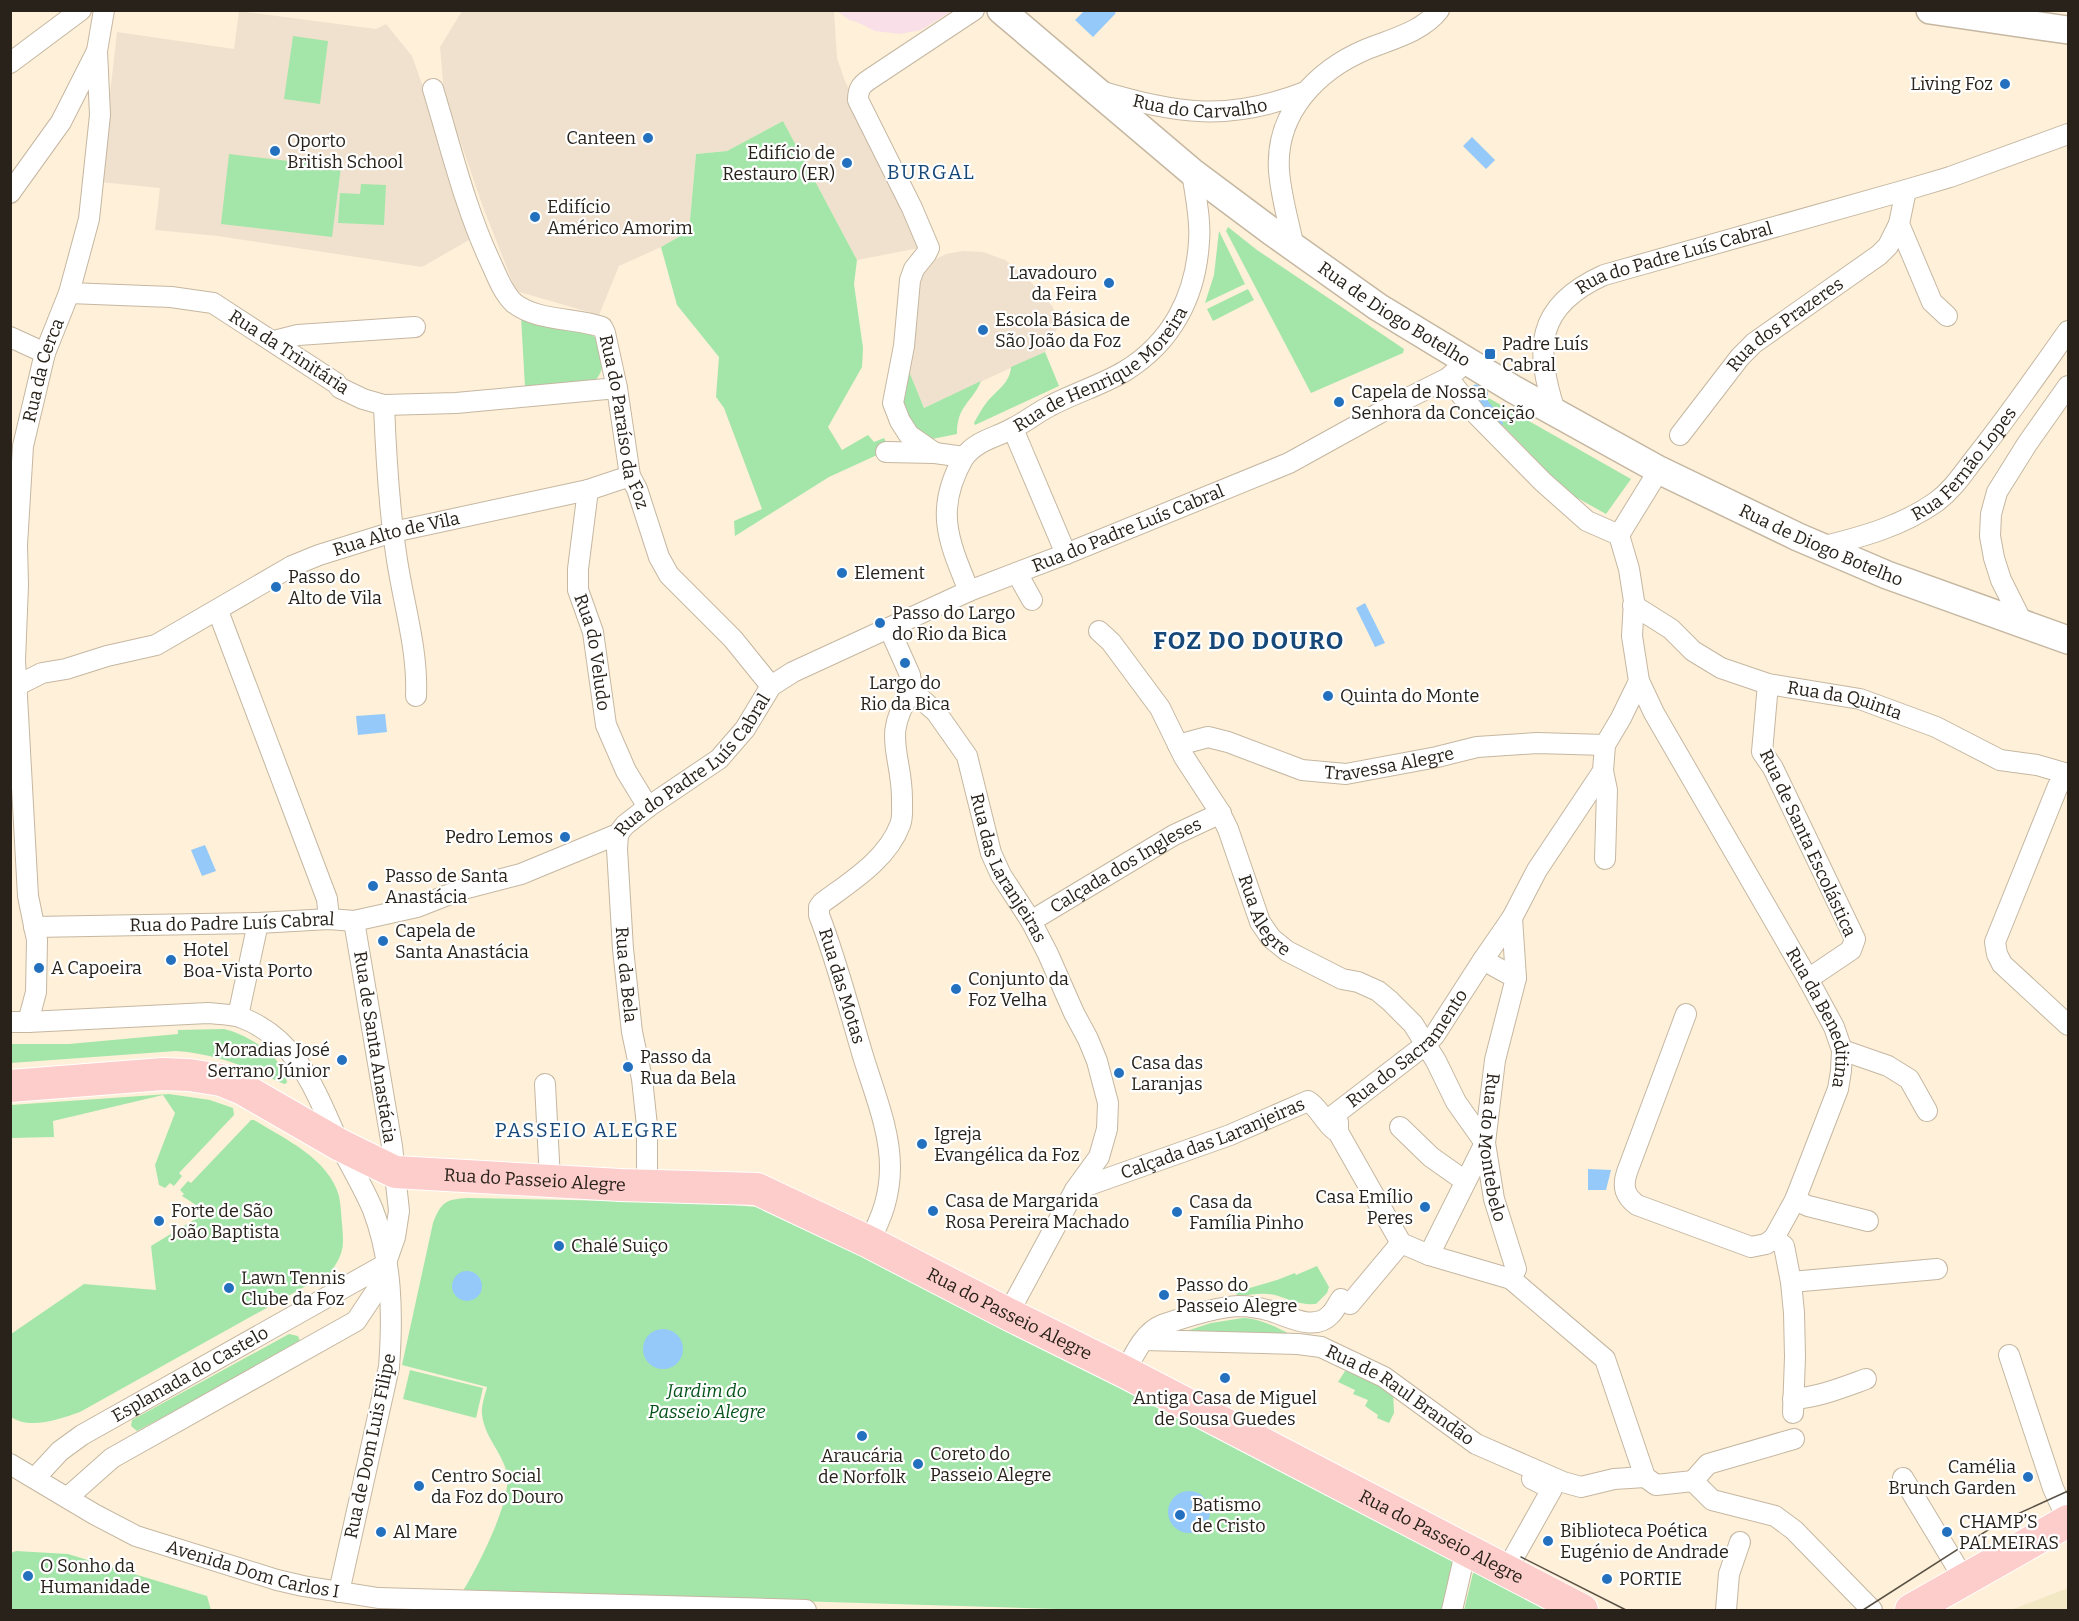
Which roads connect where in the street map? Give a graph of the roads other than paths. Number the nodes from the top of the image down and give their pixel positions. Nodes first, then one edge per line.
1 (81, 10) edge
2 (104, 10) edge
3 (974, 10) edge
4 (1001, 10) edge
5 (1439, 10) edge
6 (1930, 10) edge
7 (2068, 30) edge
8 (97, 51) junction
9 (10, 63) edge
10 (434, 89) dead end
11 (1093, 89) junction
12 (1305, 92) junction
13 (2068, 134) edge
14 (1192, 172) junction
15 (1906, 190) junction
16 (10, 193) edge
17 (1899, 224) junction
18 (1294, 248) junction
19 (69, 293) junction
20 (1947, 316) dead end
21 (415, 327) dead end
22 (2068, 331) edge
23 (10, 337) edge
24 (274, 341) junction
25 (45, 353) junction
26 (1457, 370) junction
27 (2068, 386) edge
28 (617, 388) junction
29 (384, 405) junction
30 (1556, 414) junction
31 (1013, 429) junction
32 (1680, 435) dead end
33 (886, 452) dead end
34 (935, 453) junction
35 (964, 457) junction
36 (1659, 470) junction
37 (630, 476) junction
38 (588, 490) junction
39 (393, 531) junction
40 (1619, 535) junction
41 (14, 544) edge
42 (1821, 547) junction
43 (1066, 554) junction
44 (1017, 573) junction
45 (969, 591) junction
46 (1032, 600) dead end
47 (1633, 605) junction
48 (218, 611) junction
49 (2023, 624) junction
50 (889, 628) junction
51 (1099, 631) dead end
52 (2068, 639) edge
53 (1639, 681) junction
54 (1768, 684) junction
55 (771, 686) junction
56 (13, 688) edge
57 (912, 691) junction
58 (416, 696) dead end
59 (1178, 745) junction
60 (1605, 745) junction
61 (1603, 771) junction
62 (2068, 775) edge
63 (648, 807) junction
64 (1221, 813) junction
65 (618, 834) junction
66 (1605, 859) dead end
67 (19, 896) edge
68 (1512, 918) junction
69 (329, 919) junction
70 (354, 921) junction
71 (1031, 921) junction
72 (258, 923) junction
73 (34, 927) junction
74 (1483, 960) junction
75 (1516, 978) junction
76 (1808, 979) junction
77 (1686, 1014) dead end
78 (238, 1016) junction
79 (20, 1022) edge
80 (2068, 1025) edge
81 (1425, 1046) junction
82 (1842, 1050) junction
83 (545, 1084) dead end
84 (10, 1086) edge
85 (1927, 1111) dead end
86 (1400, 1127) dead end
87 (1338, 1132) junction
88 (1485, 1143) junction
89 (340, 1145) junction
90 (395, 1172) junction
91 (550, 1180) junction
92 (1465, 1181) junction
93 (647, 1185) junction
94 (1076, 1190) junction
95 (1795, 1200) junction
96 (1868, 1221) dead end
97 (1774, 1238) junction
98 (869, 1242) junction
99 (1401, 1243) junction
100 (1429, 1255) junction
101 (386, 1264) junction
102 (1937, 1269) dead end
103 (1510, 1279) junction
104 (1791, 1282) junction
105 (1008, 1314) junction
106 (1144, 1340) junction
107 (2009, 1355) dead end
108 (1125, 1372) junction
109 (1866, 1379) dead end
110 (1794, 1439) dead end
111 (10, 1464) edge
112 (1522, 1473) dead end
113 (1645, 1477) junction
114 (34, 1478) junction
115 (1903, 1478) dead end
116 (1693, 1481) junction
117 (68, 1497) junction
118 (2068, 1521) edge
119 (1740, 1542) dead end
120 (1466, 1549) junction
121 (1506, 1571) junction
122 (1964, 1580) junction
123 (339, 1592) junction
124 (806, 1611) edge
125 (1452, 1611) edge
126 (1582, 1611) edge
127 (1726, 1611) edge
128 (1872, 1611) edge
129 (1911, 1611) edge

1 - 9 street
2 - 8 street, Rua da Cerca
3 - 34 street
4 - 11 main road, Rua de Diogo Botelho
5 - 12 street, Rua do Carvalho
6 - 7 main road
8 - 16 street
8 - 19 street, Rua da Cerca
10 - 28 street, Rua do Paraíso da Foz
11 - 12 street, Rua do Carvalho
11 - 14 main road, Rua de Diogo Botelho
12 - 18 street, Rua do Carvalho
13 - 15 street, Rua do Padre Luís Cabral
14 - 18 main road, Rua de Diogo Botelho
14 - 31 street, Rua de Henrique Moreira
15 - 17 street
15 - 30 street, Rua do Padre Luís Cabral
17 - 20 street
17 - 32 street, Rua dos Prazeres
18 - 26 main road, Rua de Diogo Botelho
19 - 24 street, Rua da Trinitária
19 - 25 street, Rua da Cerca
21 - 24 street
22 - 42 street, Rua Fernão Lopes
23 - 25 street
24 - 29 street, Rua da Trinitária
25 - 41 street, Rua da Cerca
26 - 30 main road, Rua de Diogo Botelho
26 - 40 street
26 - 43 street, Rua do Padre Luís Cabral
27 - 49 street, Rua Fernão Lopes
28 - 29 street, Rua da Trinitária
28 - 37 street, Rua do Paraíso da Foz
29 - 39 street
30 - 36 main road, Rua de Diogo Botelho
31 - 35 street, Rua de Henrique Moreira
31 - 43 street
33 - 34 street
34 - 35 street
35 - 45 street
36 - 40 street
36 - 42 main road, Rua de Diogo Botelho
37 - 38 street, Rua Alto de Vila
37 - 55 street, Rua do Paraíso da Foz
38 - 39 street, Rua Alto de Vila
38 - 63 street, Rua do Veludo
39 - 48 street, Rua Alto de Vila
39 - 58 street
40 - 47 street
41 - 56 street, Rua da Cerca
42 - 49 main road, Rua de Diogo Botelho
43 - 44 street, Rua do Padre Luís Cabral
44 - 45 street, Rua do Padre Luís Cabral
44 - 46 street
45 - 50 street, Rua do Padre Luís Cabral
47 - 53 street
47 - 54 street, Rua da Quinta
48 - 56 street, Rua Alto de Vila
48 - 69 street
49 - 52 main road, Rua de Diogo Botelho
50 - 55 street, Rua do Padre Luís Cabral
50 - 57 street
51 - 59 street, Rua Alegre
53 - 60 street
53 - 76 street, Rua da Beneditina
54 - 62 street, Rua da Quinta
54 - 76 street, Rua de Santa Escolástica
55 - 63 street, Rua do Padre Luís Cabral
56 - 67 street, Rua da Cerca
57 - 71 street, Rua das Laranjeiras
57 - 98 street, Rua das Motas
59 - 60 street, Travessa Alegre
59 - 64 street, Rua Alegre
60 - 61 street
61 - 66 street
61 - 68 street
62 - 80 street
63 - 65 street, Rua do Padre Luís Cabral
64 - 71 street, Calçada dos Ingleses
64 - 81 street, Rua Alegre
65 - 70 street, Rua do Padre Luís Cabral
65 - 93 street, Rua da Bela
67 - 73 street, Rua da Cerca
68 - 74 street
68 - 75 street, Rua do Montebelo
69 - 70 street, Rua do Padre Luís Cabral
69 - 72 street, Rua do Padre Luís Cabral
70 - 90 street, Rua de Santa Anastácia
71 - 94 street, Rua das Laranjeiras
72 - 73 street, Rua do Padre Luís Cabral
72 - 78 street
73 - 79 street, Rua da Cerca
74 - 75 street
74 - 81 street, Rua do Sacramento
75 - 88 street, Rua do Montebelo
76 - 82 street, Rua da Beneditina
77 - 97 street
78 - 79 street
78 - 89 street
81 - 87 street, Rua do Sacramento
81 - 88 street, Rua Alegre
82 - 85 street
82 - 95 street, Rua da Beneditina
83 - 91 street
84 - 89 main road
86 - 92 street
87 - 94 street, Calçada das Laranjeiras
87 - 99 street
88 - 92 street
88 - 103 street, Rua do Montebelo
89 - 90 main road
89 - 101 street
90 - 91 main road, Rua do Passeio Alegre
90 - 101 street, Esplanada do Castelo
91 - 93 main road, Rua do Passeio Alegre
92 - 100 street
93 - 98 main road, Rua do Passeio Alegre
94 - 105 street, Rua das Laranjeiras
95 - 96 street
95 - 97 street, Rua da Beneditina
97 - 104 street
98 - 105 main road, Rua do Passeio Alegre
99 - 100 street
99 - 106 street
100 - 103 street
101 - 114 street, Esplanada do Castelo
101 - 117 street, Esplanada do Castelo
101 - 123 street, Rua de Dom Luis Filipe
102 - 104 street
103 - 113 street
104 - 109 street
105 - 108 main road, Rua do Passeio Alegre
106 - 108 street
106 - 113 street, Rua de Raul Brandão
107 - 118 street
108 - 120 main road, Rua do Passeio Alegre
110 - 116 street
111 - 114 street, Avenida Dom Carlos I
112 - 121 street
113 - 116 street, Rua de Raul Brandão
114 - 117 street, Avenida Dom Carlos I
115 - 122 street
116 - 128 street
117 - 123 street, Avenida Dom Carlos I
118 - 122 main road
119 - 127 street
120 - 121 main road, Rua do Passeio Alegre
120 - 125 street
121 - 126 main road, Rua do Passeio Alegre
122 - 129 main road
123 - 124 street, Avenida Dom Carlos I

